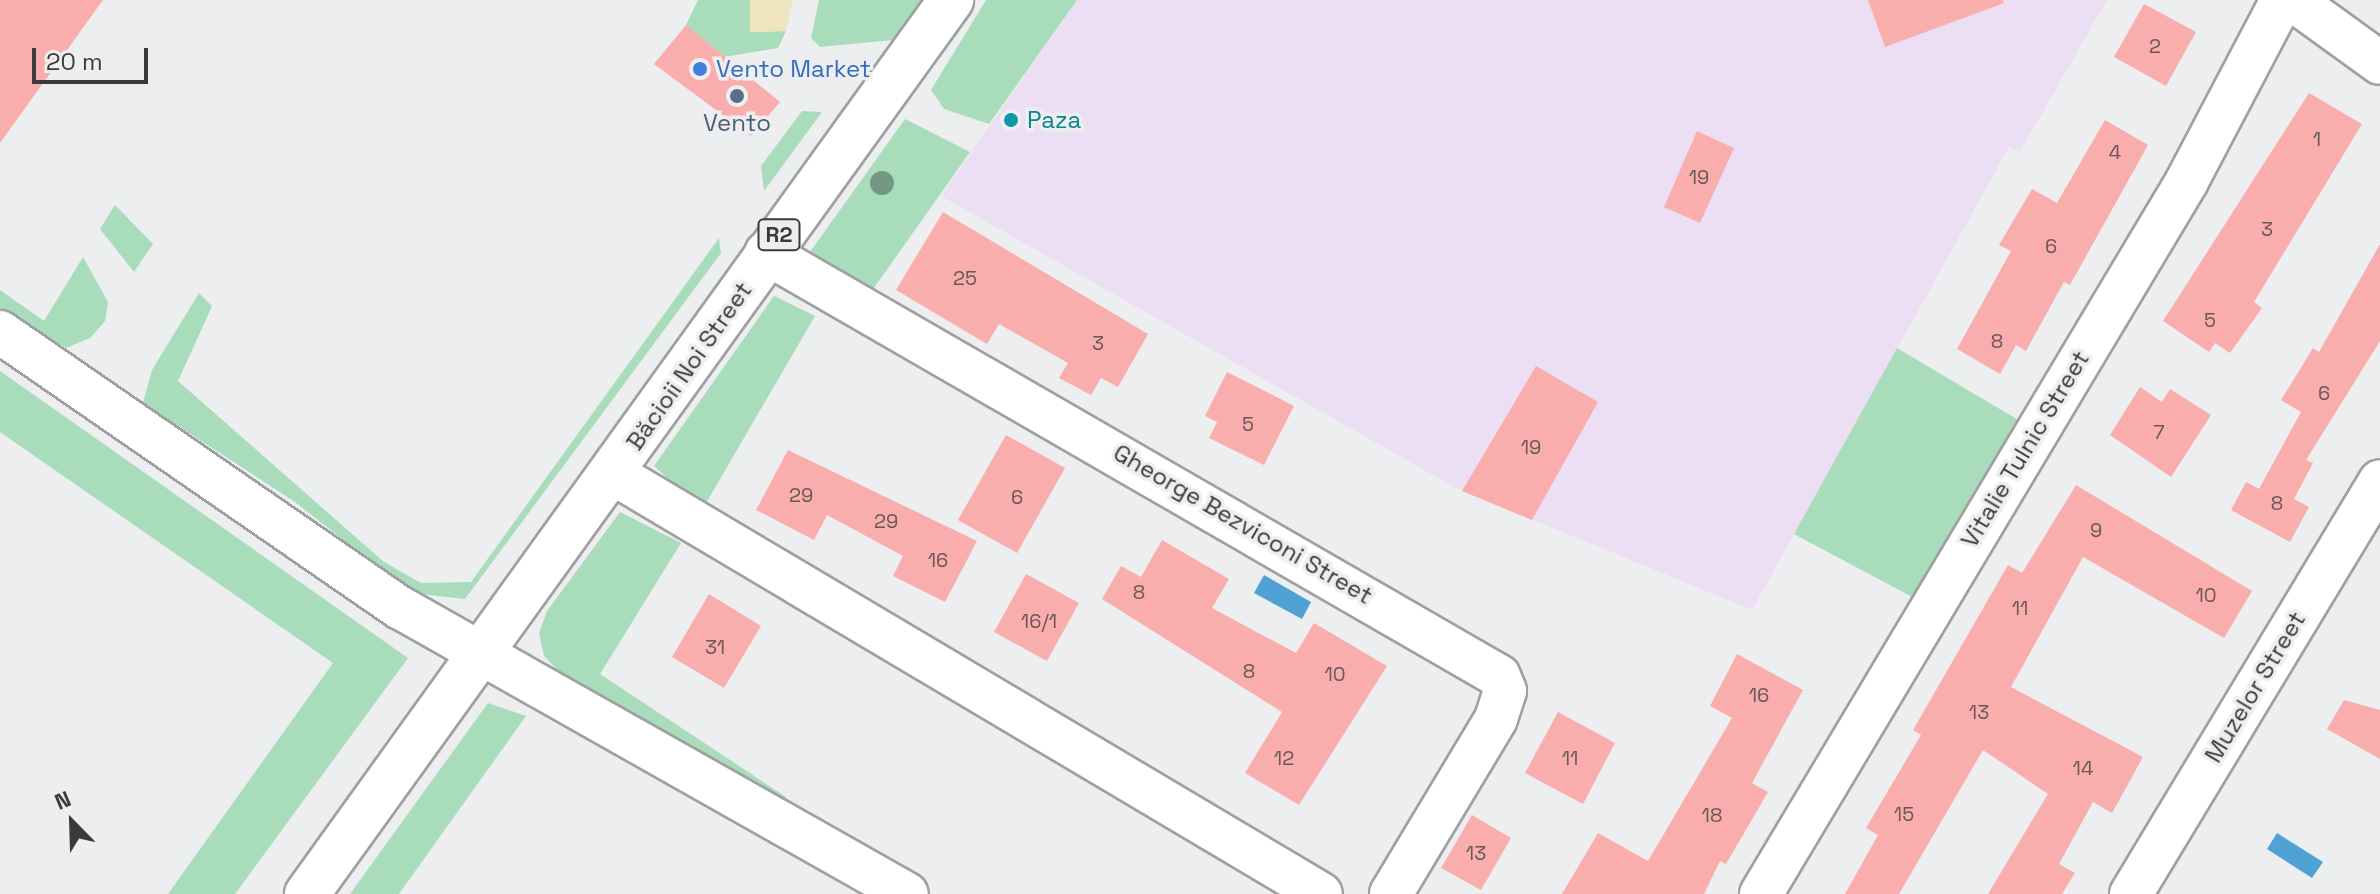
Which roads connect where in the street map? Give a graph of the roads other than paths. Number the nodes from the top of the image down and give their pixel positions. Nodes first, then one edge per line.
1 (951, 0) edge
2 (2282, 0) edge
3 (2293, 0) edge
4 (2380, 63) edge
5 (766, 253) junction
6 (0, 332) edge
7 (614, 474) junction
8 (2380, 481) edge
9 (483, 653) junction
10 (307, 894) edge
11 (907, 894) edge
12 (1321, 894) edge
13 (1391, 894) edge
14 (1761, 894) edge
15 (2131, 894) edge

1 - 5 main road, Băcioii Noi Street / R2
2 - 14 street, Vitalie Tulnic Street
3 - 4 street
5 - 7 main road, Băcioii Noi Street / R2
5 - 13 street, Gheorge Bezviconi Street
6 - 9 street
7 - 9 main road, Băcioii Noi Street / R2
7 - 12 street
8 - 15 street, Muzelor Street
9 - 10 main road, Băcioii Noi Street / R2
9 - 11 street

